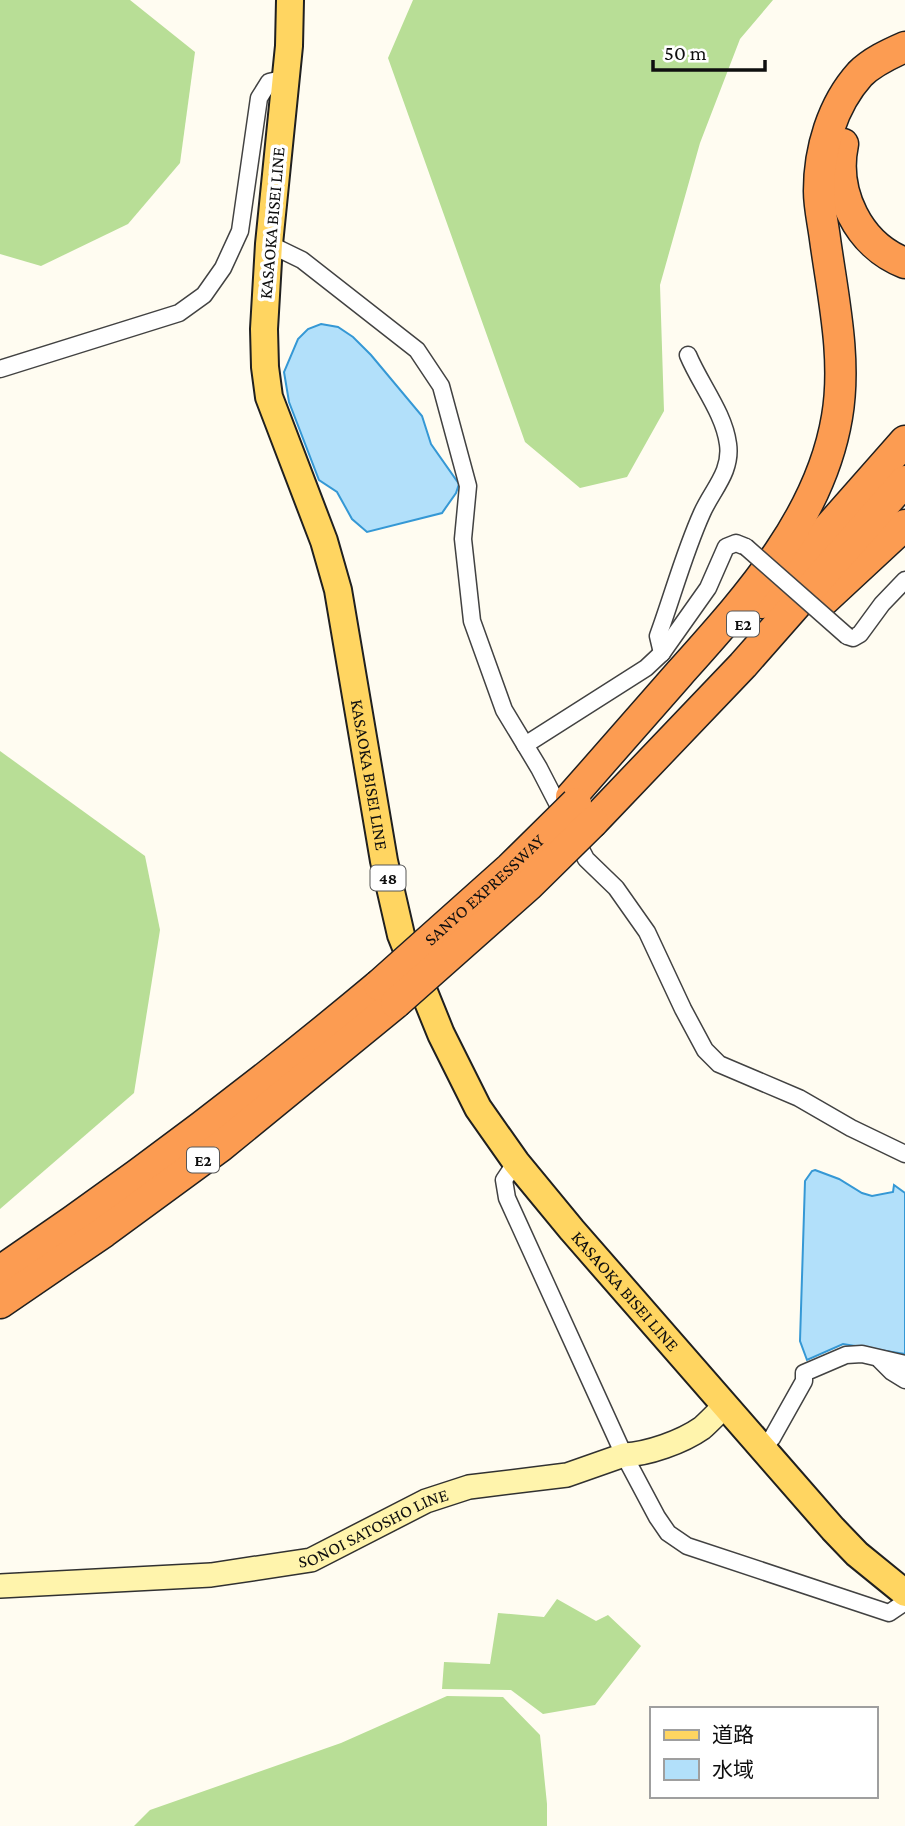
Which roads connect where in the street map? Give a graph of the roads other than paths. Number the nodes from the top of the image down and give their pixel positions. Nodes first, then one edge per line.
1 (290, 0) edge
2 (905, 47) edge
3 (905, 63) edge
4 (286, 78) junction
5 (269, 244) junction
6 (905, 263) edge
7 (688, 355) dead end
8 (0, 369) edge
9 (905, 440) edge
10 (905, 481) edge
11 (905, 525) edge
12 (905, 580) edge
13 (662, 653) junction
14 (673, 741) junction
15 (525, 744) junction
16 (580, 807) junction
17 (387, 994) junction
18 (905, 1154) edge
19 (516, 1162) junction
20 (0, 1271) edge
21 (0, 1303) edge
22 (878, 1358) junction
23 (905, 1364) edge
24 (905, 1380) edge
25 (726, 1405) junction
26 (764, 1447) junction
27 (624, 1455) junction
28 (0, 1586) edge
29 (905, 1593) edge
30 (905, 1602) edge

1 - 4 main road, KASAOKA BISEI LINE / 48
2 - 16 highway
3 - 6 highway
4 - 5 main road, KASAOKA BISEI LINE / 48
4 - 8 street
5 - 15 street
5 - 19 main road, KASAOKA BISEI LINE / 48
7 - 13 street
9 - 16 highway, SANYO EXPRESSWAY / E2
10 - 14 highway, SANYO EXPRESSWAY / E2
11 - 14 highway
12 - 13 street, bridge
13 - 15 street
14 - 16 highway, SANYO EXPRESSWAY / E2
15 - 18 street
16 - 17 highway, SANYO EXPRESSWAY / E2, bridge
16 - 17 highway, SANYO EXPRESSWAY / E2, bridge
17 - 20 highway, SANYO EXPRESSWAY / E2
17 - 21 highway, SANYO EXPRESSWAY / E2
19 - 25 main road, KASAOKA BISEI LINE / 48
19 - 27 street
22 - 23 street
22 - 24 street
22 - 26 street
25 - 26 main road, KASAOKA BISEI LINE / 48
25 - 27 main road, SONOI SATOSHO LINE
26 - 29 main road, KASAOKA BISEI LINE / 48
27 - 28 main road, SONOI SATOSHO LINE
27 - 30 street

